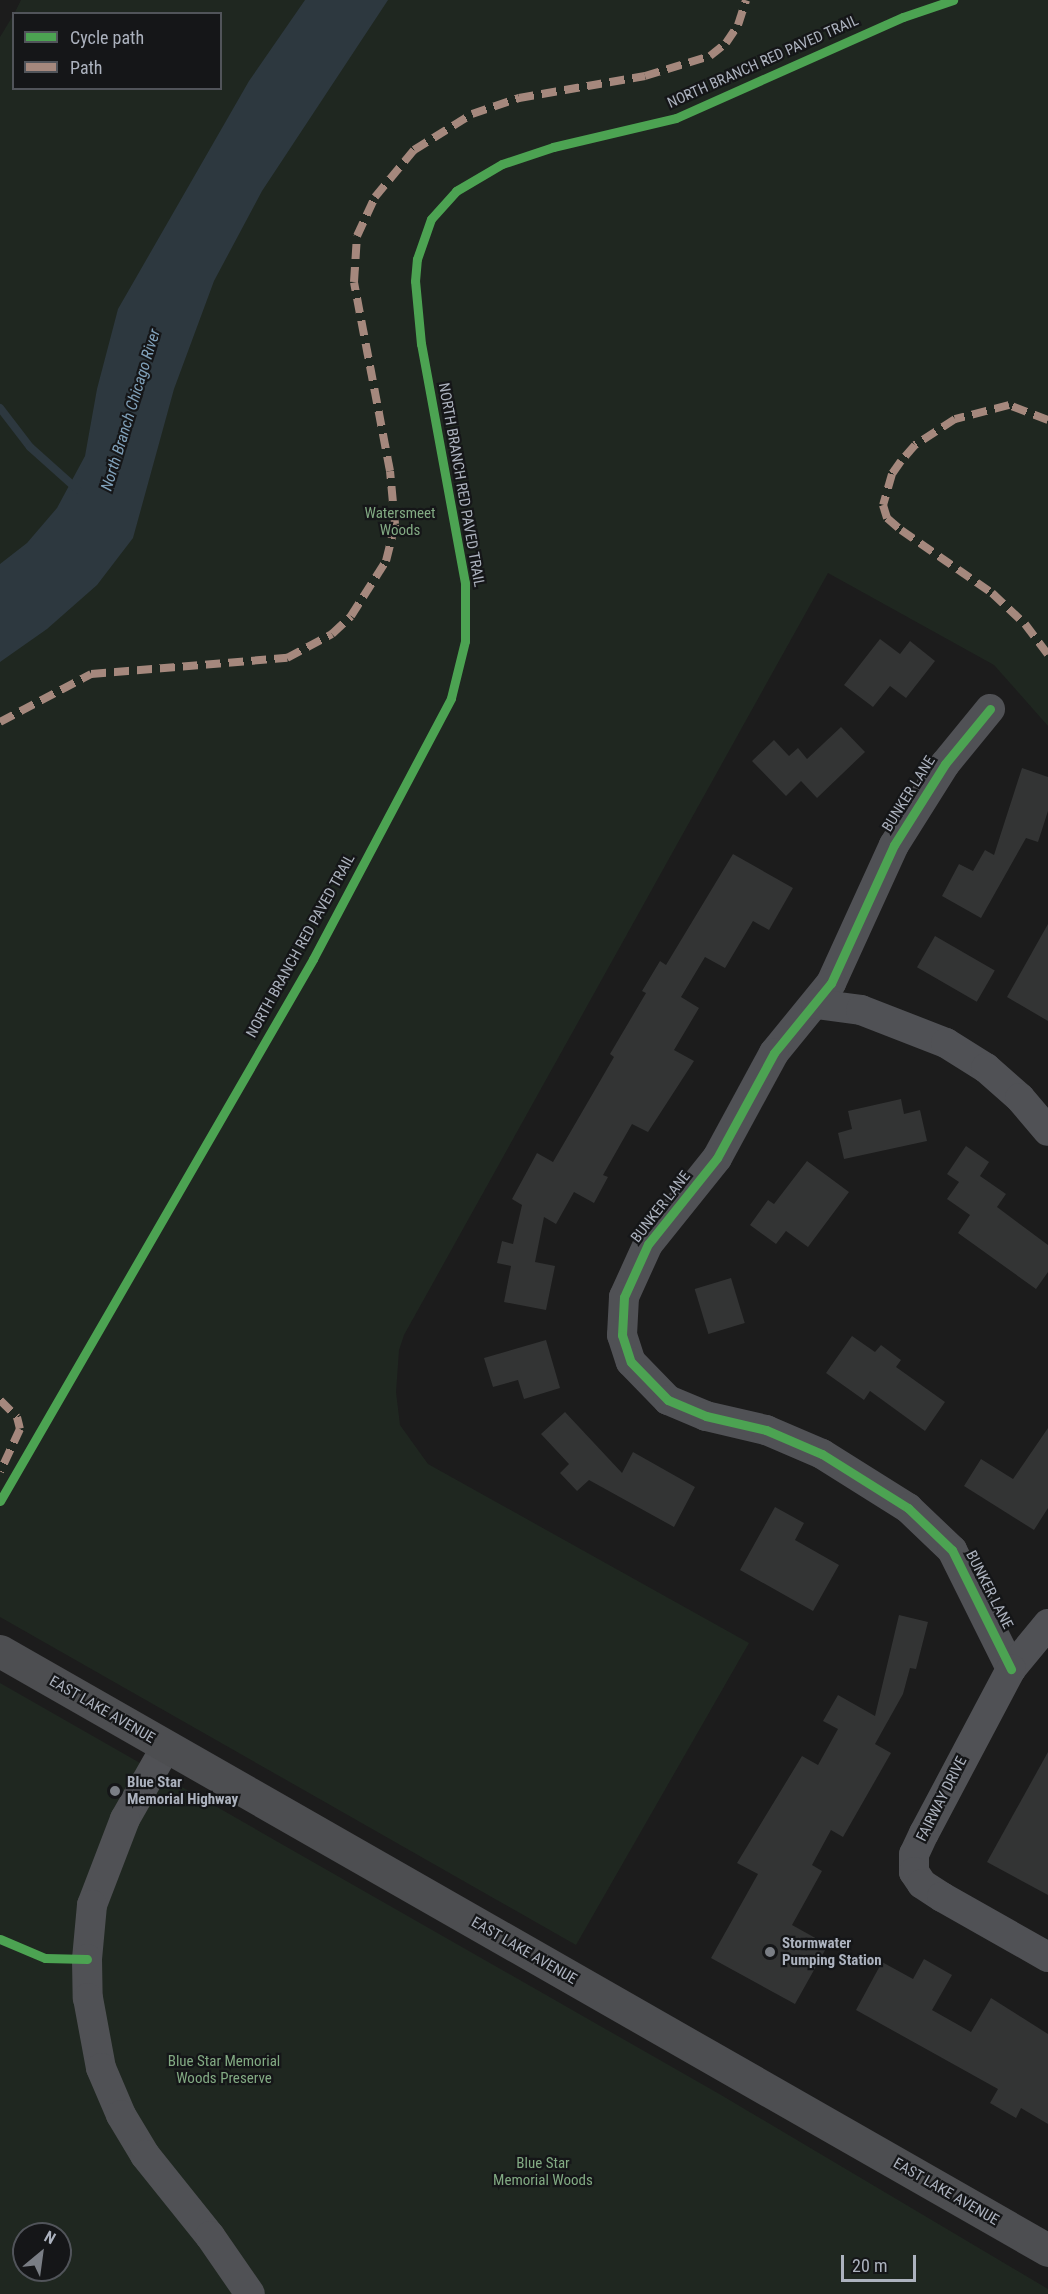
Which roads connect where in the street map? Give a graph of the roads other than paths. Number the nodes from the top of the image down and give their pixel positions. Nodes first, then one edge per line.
1 (990, 709) dead end
2 (816, 1004) junction
3 (1048, 1131) edge
4 (1048, 1624) edge
5 (0, 1651) edge
6 (1011, 1669) junction
7 (166, 1747) junction
8 (1048, 1957) edge
9 (1048, 2250) edge
10 (250, 2294) edge

1 - 2 street, BUNKER LANE
2 - 3 street
2 - 6 street, BUNKER LANE
4 - 6 street, FAIRWAY DRIVE
5 - 7 main road, EAST LAKE AVENUE
6 - 8 street, FAIRWAY DRIVE
7 - 9 main road, EAST LAKE AVENUE
7 - 10 street

